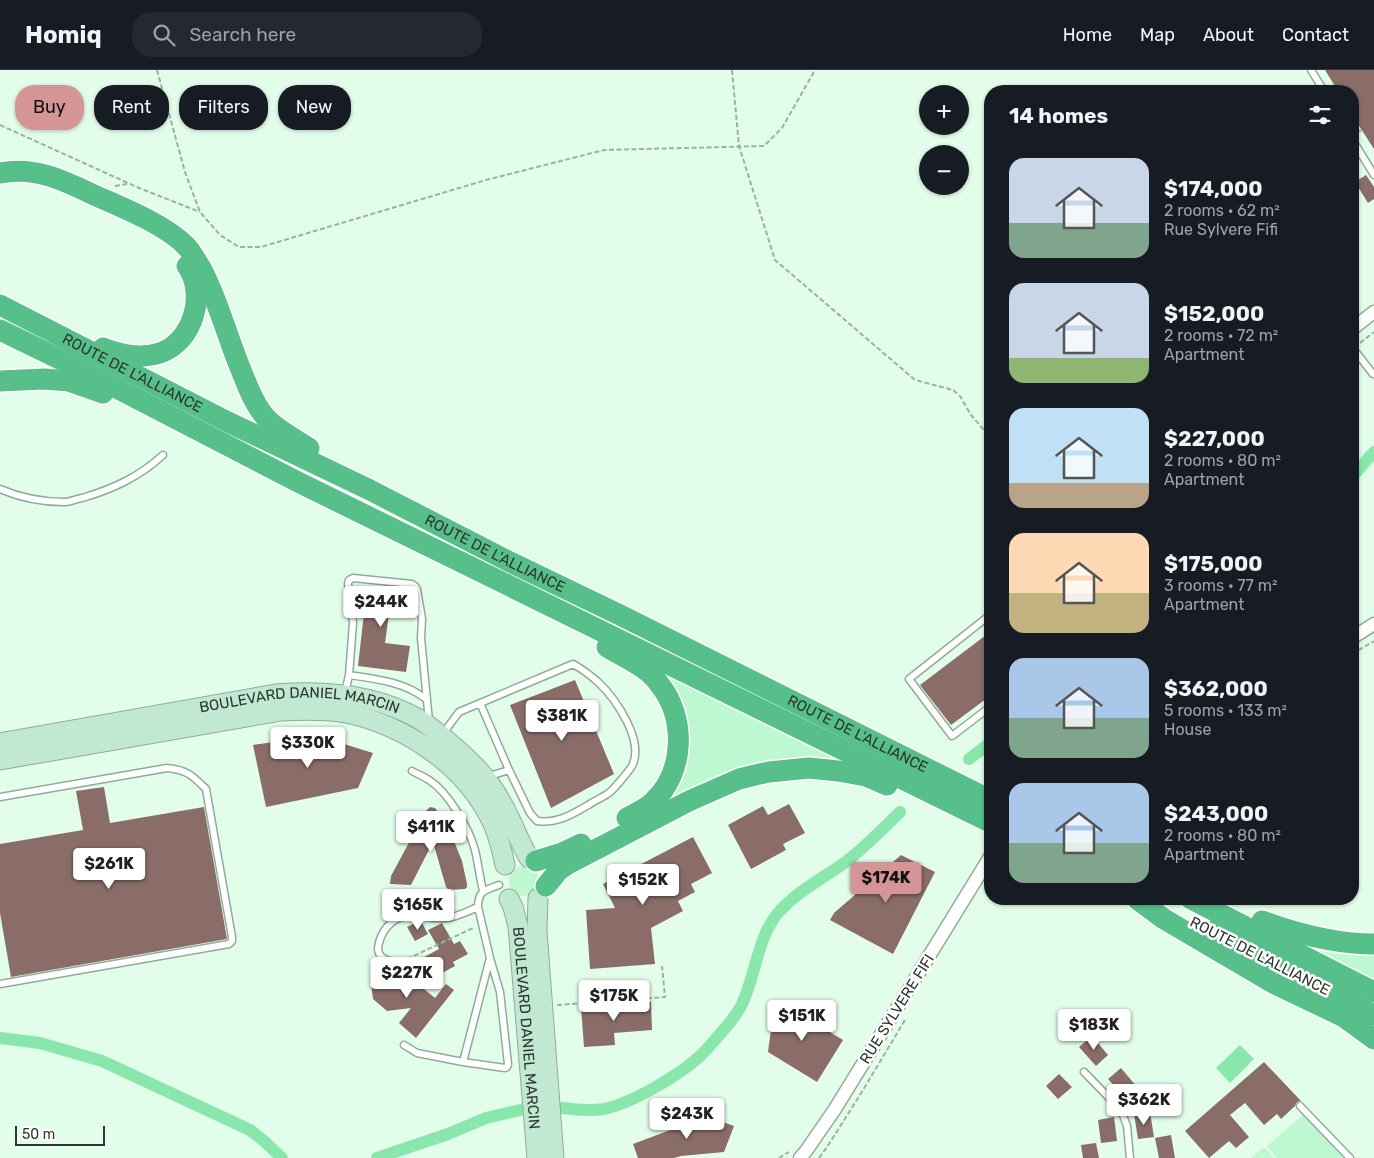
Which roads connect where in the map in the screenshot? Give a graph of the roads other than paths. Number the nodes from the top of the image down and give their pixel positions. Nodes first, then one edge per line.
1 (1312, 70) edge
2 (1321, 85) edge
3 (1359, 150) edge
4 (0, 173) edge
5 (1374, 175) edge
6 (0, 181) edge
7 (6, 308) edge
8 (1374, 312) edge
9 (1359, 324) edge
10 (0, 330) edge
11 (1359, 355) edge
12 (1373, 374) edge
13 (0, 381) edge
14 (184, 422) junction
15 (163, 455) dead end
16 (0, 489) edge
17 (508, 561) junction
18 (527, 595) junction
19 (984, 621) edge
20 (1374, 624) edge
21 (1359, 634) edge
22 (349, 675) junction
23 (345, 695) junction
24 (426, 699) junction
25 (480, 703) junction
26 (984, 712) edge
27 (436, 732) junction
28 (0, 743) edge
29 (0, 760) edge
30 (509, 770) junction
31 (412, 771) dead end
32 (484, 778) junction
33 (0, 797) edge
34 (984, 797) edge
35 (982, 819) edge
36 (533, 859) junction
37 (505, 865) junction
38 (984, 867) edge
39 (497, 892) junction
40 (542, 892) junction
41 (1145, 905) edge
42 (1158, 905) edge
43 (1203, 905) edge
44 (1228, 905) edge
45 (478, 907) junction
46 (1374, 944) edge
47 (490, 958) junction
48 (390, 960) dead end
49 (0, 984) edge
50 (1374, 992) edge
51 (1374, 1015) edge
52 (1374, 1039) edge
53 (404, 1045) dead end
54 (463, 1062) junction
55 (1084, 1072) dead end
56 (1300, 1106) dead end
57 (537, 1158) edge
58 (554, 1158) edge
59 (800, 1158) edge
60 (1130, 1158) edge
61 (1350, 1158) edge

1 - 2 lane
3 - 5 lane
4 - 17 highway
6 - 7 highway
7 - 17 highway, ROUTE DE L'ALLIANCE
8 - 9 street
10 - 14 highway, ROUTE DE L'ALLIANCE
11 - 12 lane
13 - 14 highway
14 - 18 highway, ROUTE DE L'ALLIANCE
15 - 16 lane
17 - 34 highway, ROUTE DE L'ALLIANCE
18 - 35 highway, ROUTE DE L'ALLIANCE
18 - 36 highway
19 - 26 lane
20 - 21 street
22 - 23 lane
22 - 24 lane
22 - 24 lane
23 - 27 main road, BOULEVARD DANIEL MARCIN
23 - 28 main road, BOULEVARD DANIEL MARCIN
24 - 27 lane
25 - 27 lane
25 - 30 lane
25 - 30 lane
27 - 32 main road, BOULEVARD DANIEL MARCIN
29 - 37 main road, BOULEVARD DANIEL MARCIN
30 - 32 lane
31 - 39 lane
32 - 36 main road, BOULEVARD DANIEL MARCIN
33 - 49 lane
35 - 40 highway
36 - 37 main road
36 - 40 main road
37 - 39 main road
38 - 59 street, RUE SYLVERE FIFI
39 - 40 main road
39 - 45 lane
39 - 57 main road, BOULEVARD DANIEL MARCIN
40 - 58 main road, BOULEVARD DANIEL MARCIN
41 - 52 highway
42 - 51 highway, ROUTE DE L'ALLIANCE
43 - 50 highway, ROUTE DE L'ALLIANCE
44 - 46 highway
45 - 47 lane
45 - 48 lane
47 - 54 lane
47 - 54 lane
53 - 54 lane
55 - 60 lane
56 - 61 lane

